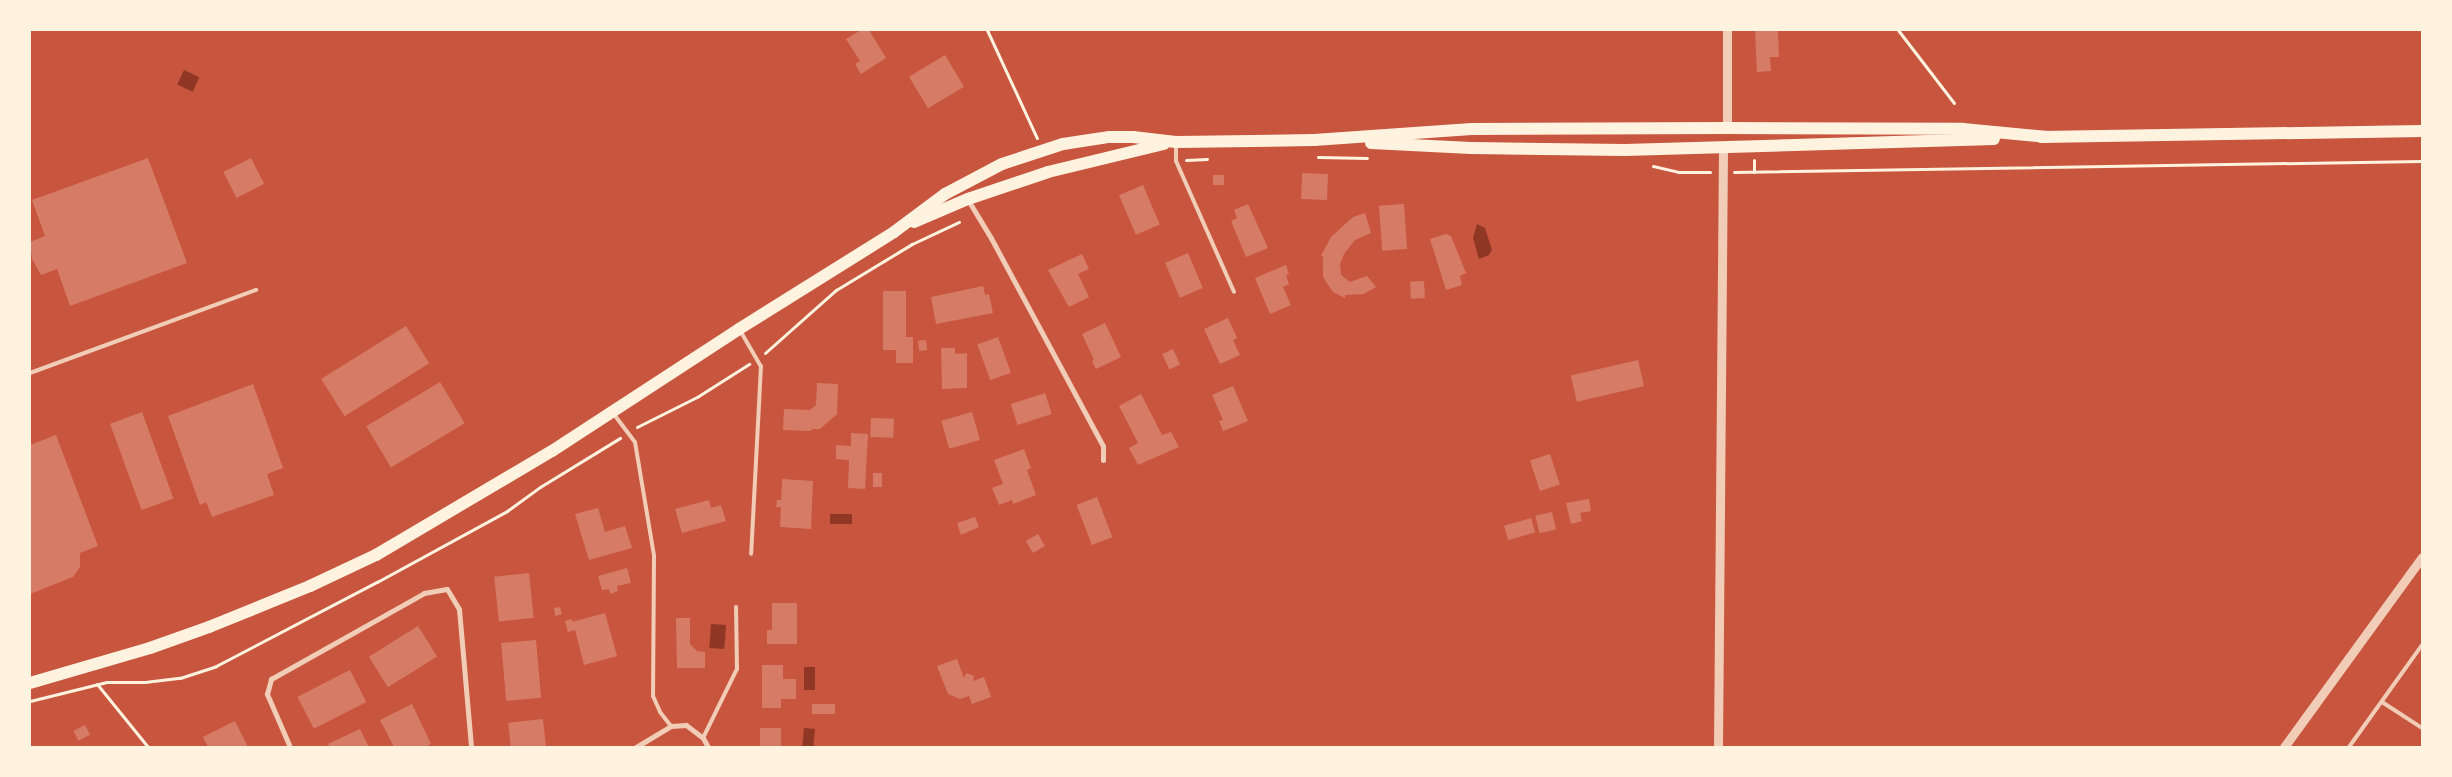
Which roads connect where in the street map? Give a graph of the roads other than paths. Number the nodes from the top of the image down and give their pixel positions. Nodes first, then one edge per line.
1 (1727, 30) edge
2 (1727, 128) junction
3 (2422, 131) edge
4 (2048, 137) junction
5 (1314, 140) junction
6 (1176, 142) junction
7 (1723, 148) junction
8 (968, 199) junction
9 (894, 232) junction
10 (256, 290) dead end
11 (1234, 292) dead end
12 (739, 328) junction
13 (30, 373) edge
14 (613, 412) junction
15 (1103, 460) dead end
16 (751, 554) dead end
17 (2422, 557) edge
18 (736, 607) dead end
19 (2422, 646) edge
20 (30, 682) edge
21 (2382, 702) junction
22 (671, 726) junction
23 (2422, 728) edge
24 (703, 738) junction
25 (290, 747) edge
26 (471, 747) edge
27 (636, 747) edge
28 (708, 747) edge
29 (1718, 747) edge
30 (2284, 747) edge
31 (2350, 747) edge

1 - 2 street
2 - 4 main road
2 - 5 main road
3 - 4 main road
4 - 7 main road
5 - 6 main road
5 - 7 main road
6 - 8 main road
6 - 9 main road
6 - 11 lane
7 - 29 street
8 - 9 main road
8 - 15 street
9 - 12 main road
10 - 13 lane
12 - 14 main road
12 - 16 lane
14 - 20 main road
14 - 22 lane
17 - 30 street
18 - 24 lane
19 - 21 lane
21 - 23 lane
21 - 31 lane
22 - 24 street
22 - 27 street
24 - 28 street
25 - 26 street

